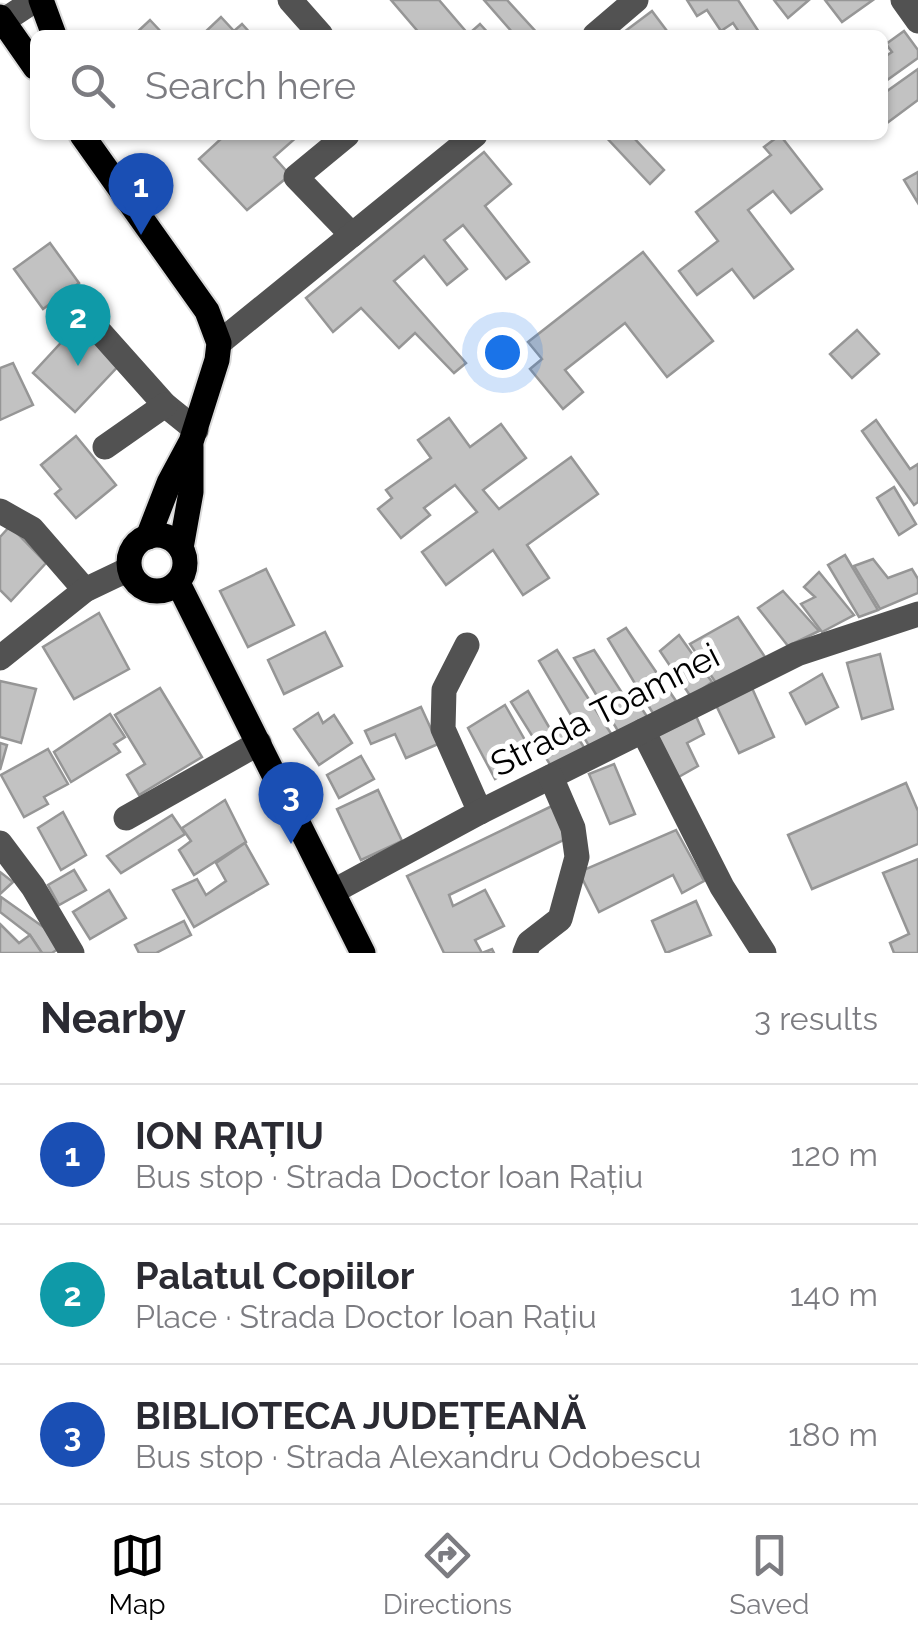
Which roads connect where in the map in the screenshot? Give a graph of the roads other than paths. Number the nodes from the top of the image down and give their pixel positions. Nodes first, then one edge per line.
1 (38, 0) edge
2 (290, 0) edge
3 (636, 0) edge
4 (902, 0) edge
5 (1, 21) edge
6 (918, 22) edge
7 (52, 30) edge
8 (317, 30) edge
9 (601, 30) edge
10 (30, 60) edge
11 (86, 140) edge
12 (93, 140) edge
13 (341, 140) edge
14 (470, 140) edge
15 (100, 160) junction
16 (352, 235) junction
17 (82, 312) dead end
18 (219, 343) junction
19 (166, 405) junction
20 (194, 436) junction
21 (105, 448) dead end
22 (0, 510) edge
23 (148, 537) junction
24 (180, 548) junction
25 (129, 568) junction
26 (178, 583) junction
27 (85, 590) junction
28 (918, 614) edge
29 (467, 645) dead end
30 (0, 658) edge
31 (642, 731) junction
32 (259, 743) junction
33 (551, 776) junction
34 (480, 812) junction
35 (126, 818) dead end
36 (0, 843) edge
37 (334, 891) junction
38 (72, 953) edge
39 (363, 953) edge
40 (525, 953) edge
41 (764, 953) edge

1 - 5 street
1 - 7 main road
2 - 8 street
3 - 9 street
4 - 6 street
5 - 10 main road
11 - 15 main road
12 - 15 main road
13 - 16 street
14 - 16 street
15 - 18 main road
16 - 18 street
17 - 19 street
18 - 20 main road
19 - 20 street
19 - 21 street
20 - 23 main road
20 - 24 main road
22 - 27 street
23 - 24 main road
23 - 25 main road
24 - 26 main road
25 - 26 main road
25 - 27 street
26 - 32 main road
27 - 30 street
28 - 31 street, Strada Toamnei
29 - 34 street
31 - 33 street, Strada Toamnei
31 - 41 street
32 - 35 street
32 - 37 main road
33 - 34 street, Strada Toamnei
33 - 40 street
34 - 37 street, Strada Toamnei
36 - 38 street
37 - 39 main road

